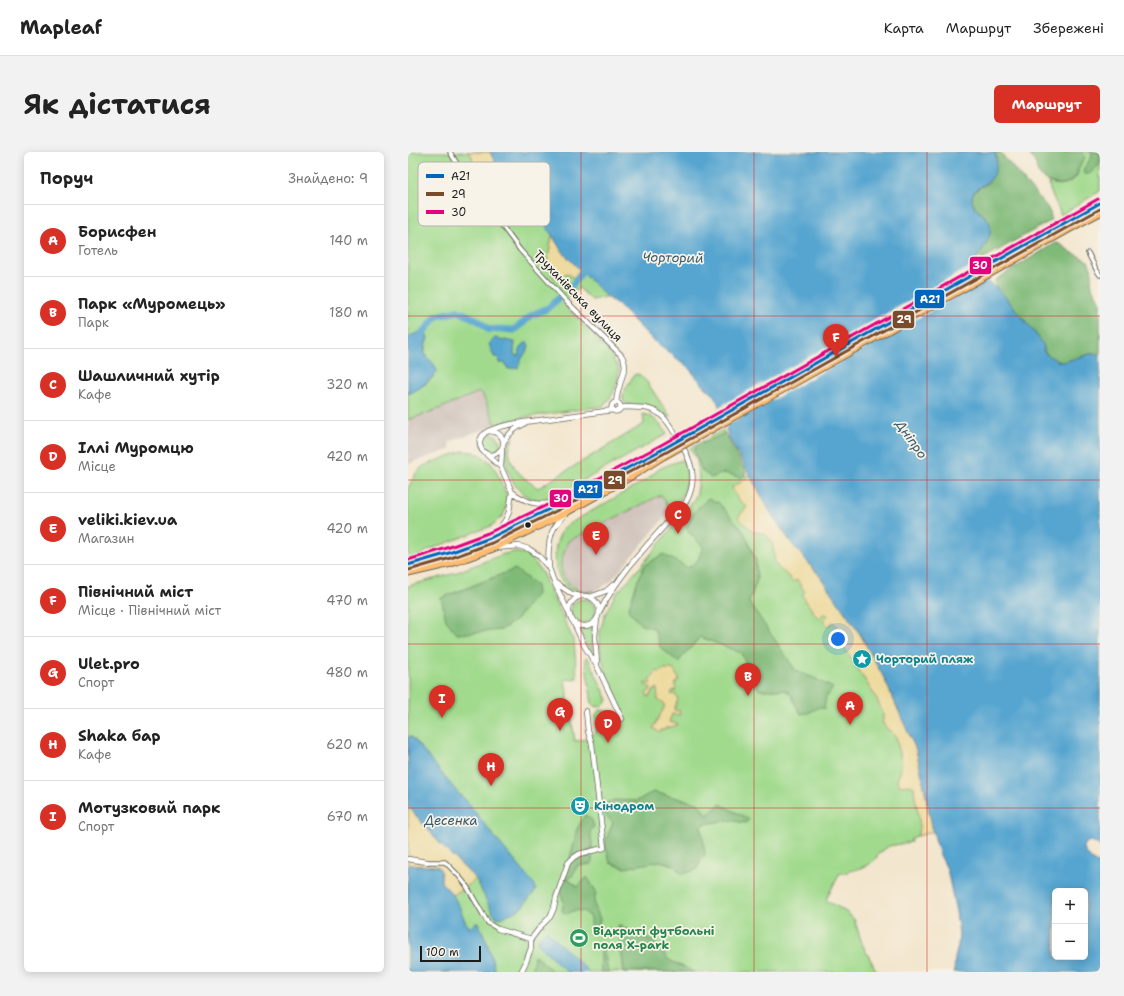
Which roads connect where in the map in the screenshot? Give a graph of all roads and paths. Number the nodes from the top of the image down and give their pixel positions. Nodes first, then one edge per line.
1 (450, 152) edge
2 (456, 162) edge
3 (1100, 203) edge
4 (1100, 212) edge
5 (502, 226) edge
6 (1088, 253) dead end
7 (1100, 275) edge
8 (567, 302) joint
9 (616, 402) junction
10 (621, 407) junction
11 (613, 410) junction
12 (532, 421) junction
13 (488, 431) junction
14 (674, 432) dead end
15 (503, 444) junction
16 (684, 449) dead end
17 (485, 453) junction
18 (662, 453) junction
19 (501, 467) junction
20 (512, 492) junction
21 (564, 502) junction
22 (566, 512) junction
23 (490, 538) junction
24 (493, 548) junction
25 (408, 565) edge
26 (549, 568) junction
27 (408, 573) edge
28 (554, 582) junction
29 (616, 583) junction
30 (580, 596) junction
31 (590, 597) junction
32 (599, 613) junction
33 (571, 617) junction
34 (597, 618) junction
35 (597, 666) junction
36 (586, 711) dead end
37 (622, 719) dead end
38 (408, 859) edge
39 (427, 862) joint
40 (498, 929) joint
41 (532, 939) junction
42 (521, 972) edge

1 - 2 street, Труханівська вулиця
3 - 18 main road, bridge
4 - 18 main road, bridge
5 - 8 street, Труханівська вулиця
6 - 7 street
8 - 9 street, Труханівська вулиця
9 - 10 street
9 - 11 street
10 - 11 street
10 - 14 street
11 - 12 street
12 - 13 street
12 - 15 street
13 - 15 street
13 - 17 street
15 - 17 street
15 - 19 street
16 - 29 street
17 - 19 street
18 - 21 main road
18 - 22 main road
19 - 20 street
20 - 21 street
20 - 23 street
21 - 23 main road
22 - 24 main road
22 - 26 street
23 - 25 main road
24 - 26 street
24 - 27 main road
26 - 28 street
28 - 30 street
28 - 33 street
29 - 31 street
29 - 32 street
30 - 31 street
30 - 33 street
31 - 32 street
32 - 34 street
33 - 34 street
33 - 35 street
34 - 35 street
35 - 37 street
36 - 41 street
38 - 39 street
39 - 40 street
40 - 41 street
41 - 42 street

